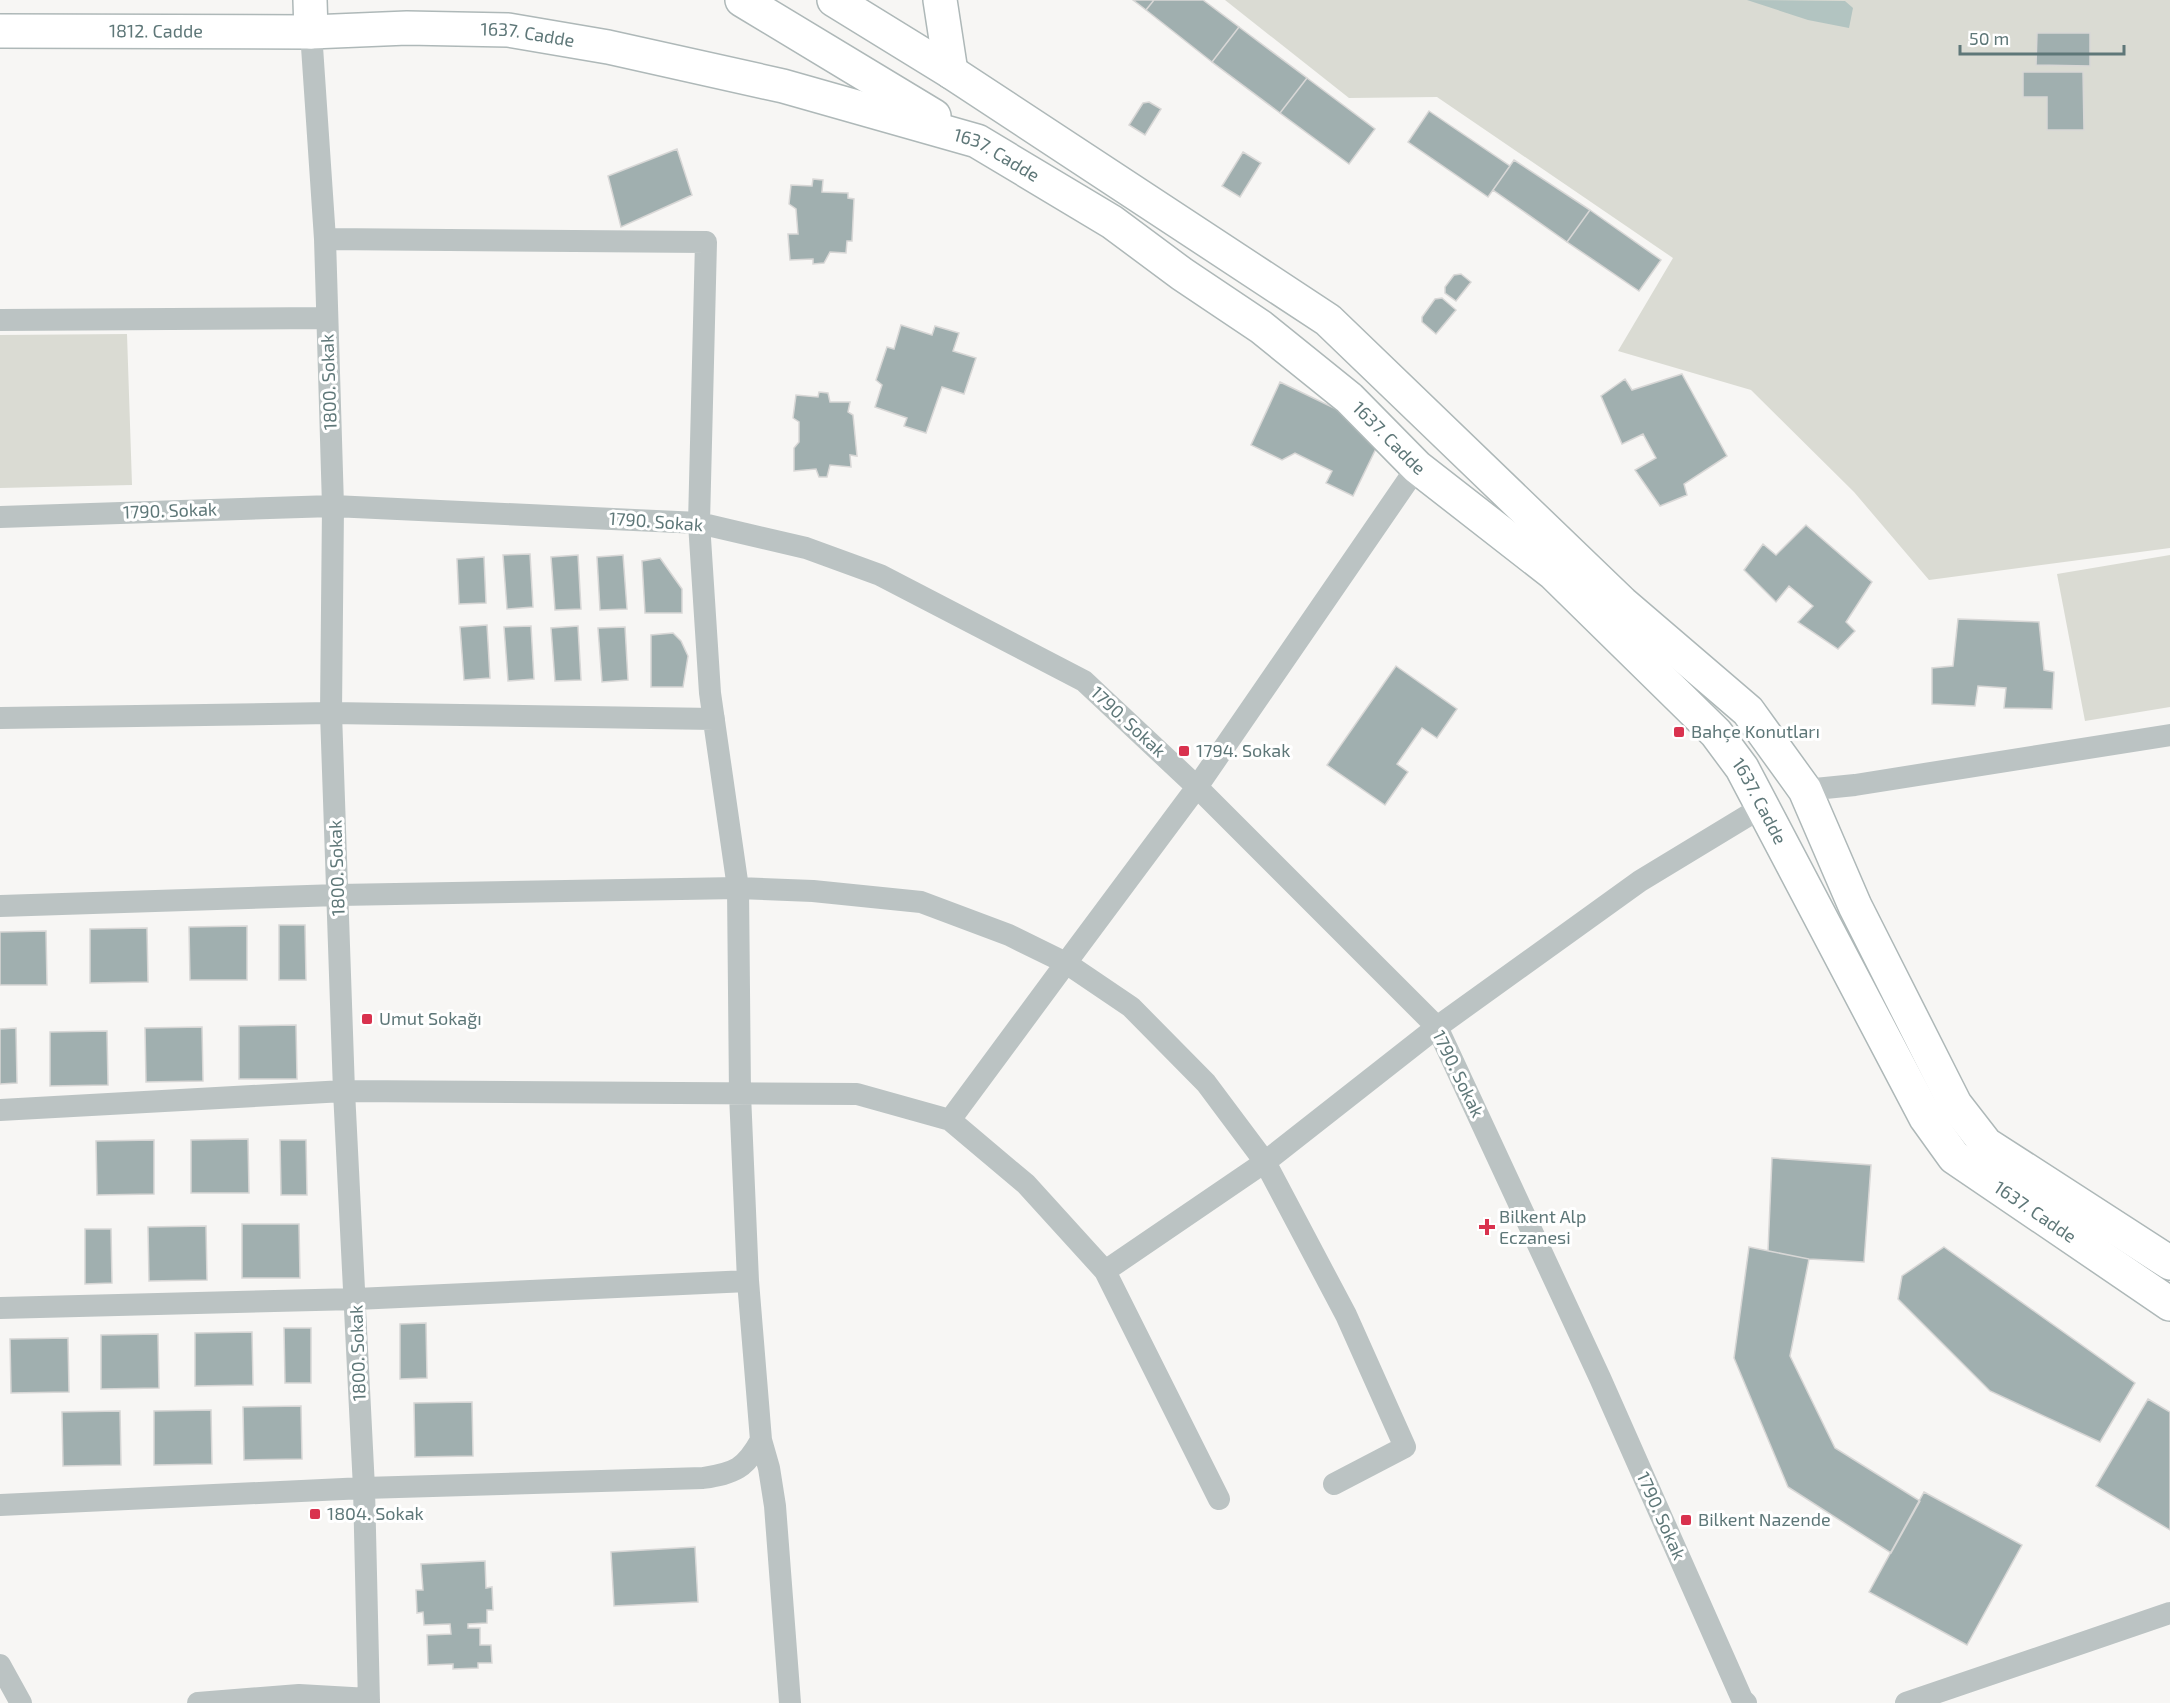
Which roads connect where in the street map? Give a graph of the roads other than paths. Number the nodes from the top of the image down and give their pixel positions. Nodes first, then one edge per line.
1 (310, 0) edge
2 (742, 0) edge
3 (834, 0) edge
4 (940, 0) edge
5 (0, 31) edge
6 (311, 32) junction
7 (951, 72) junction
8 (977, 141) junction
9 (325, 238) junction
10 (327, 318) junction
11 (0, 320) edge
12 (1417, 467) junction
13 (333, 506) junction
14 (0, 517) edge
15 (699, 523) junction
16 (331, 713) junction
17 (0, 718) edge
18 (714, 719) junction
19 (2170, 735) edge
20 (1197, 787) junction
21 (1805, 790) junction
22 (1762, 807) junction
23 (738, 888) junction
24 (338, 895) junction
25 (0, 906) edge
26 (1066, 963) junction
27 (1437, 1027) junction
28 (344, 1092) junction
29 (740, 1094) junction
30 (0, 1110) edge
31 (950, 1120) junction
32 (1265, 1162) junction
33 (2170, 1263) edge
34 (1105, 1271) junction
35 (748, 1281) junction
36 (356, 1299) junction
37 (2170, 1304) edge
38 (0, 1308) edge
39 (760, 1440) junction
40 (1334, 1484) dead end
41 (364, 1488) junction
42 (1219, 1499) dead end
43 (0, 1505) edge
44 (2170, 1613) edge
45 (0, 1665) edge
46 (369, 1701) edge
47 (21, 1703) edge
48 (198, 1703) edge
49 (790, 1703) edge
50 (1746, 1703) edge
51 (1906, 1703) edge

1 - 6 street
2 - 8 street
3 - 7 street, 1637. Cadde
4 - 7 street
5 - 6 street, 1812. Cadde
6 - 8 street, 1637. Cadde
6 - 9 street, 1800. Sokak
7 - 21 street, 1637. Cadde
8 - 12 street, 1637. Cadde
9 - 10 street, 1800. Sokak
9 - 15 street
10 - 11 street
10 - 13 street, 1800. Sokak
12 - 20 street
12 - 22 street, 1637. Cadde
13 - 14 street, 1790. Sokak
13 - 15 street, 1790. Sokak
13 - 16 street, 1800. Sokak
15 - 18 street
15 - 20 street, 1790. Sokak
16 - 17 street
16 - 18 street
16 - 24 street, 1800. Sokak
18 - 23 street
19 - 21 street
20 - 26 street
20 - 27 street, 1790. Sokak
21 - 22 street
21 - 33 street, 1637. Cadde
22 - 27 street
22 - 37 street, 1637. Cadde
23 - 24 street
23 - 26 street
23 - 29 street
24 - 25 street
24 - 28 street, 1800. Sokak
26 - 31 street
26 - 32 street
27 - 32 street
27 - 50 street, 1790. Sokak
28 - 29 street
28 - 30 street
28 - 36 street, 1800. Sokak
29 - 31 street
29 - 35 street
31 - 34 street
32 - 34 street
32 - 40 street
34 - 42 street
35 - 36 street
35 - 39 street
36 - 38 street
36 - 41 street, 1800. Sokak
39 - 41 street
39 - 49 street
41 - 43 street
41 - 46 street, 1800. Sokak
44 - 51 street
45 - 47 street
46 - 48 street

